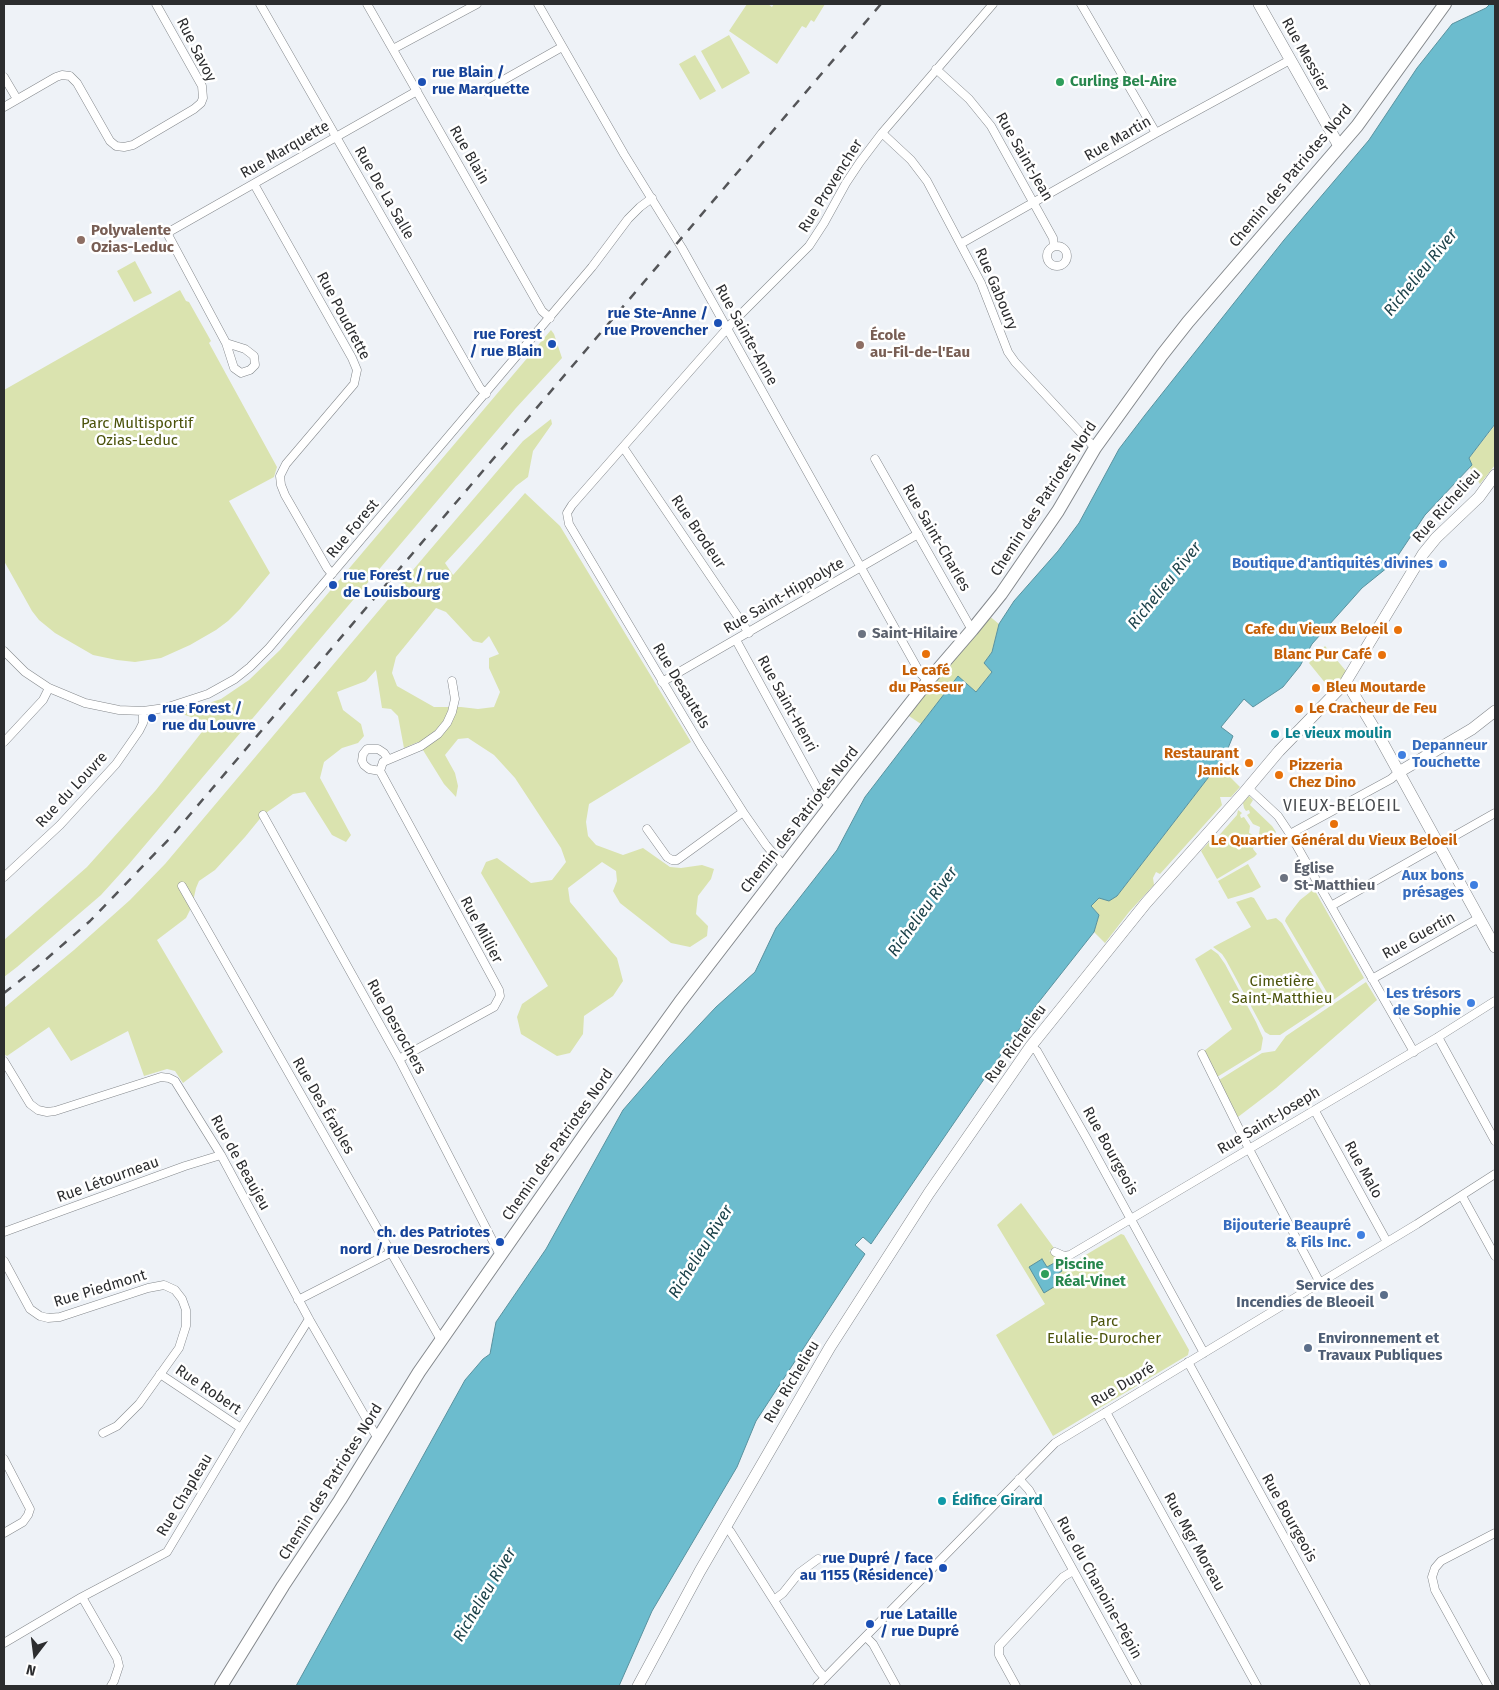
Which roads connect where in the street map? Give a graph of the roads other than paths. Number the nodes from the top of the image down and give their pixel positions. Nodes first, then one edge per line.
1 (156, 4) edge
2 (260, 4) edge
3 (367, 4) edge
4 (477, 4) edge
5 (538, 4) edge
6 (993, 4) edge
7 (1082, 4) edge
8 (1259, 4) edge
9 (1445, 4) edge
10 (562, 46) junction
11 (393, 49) junction
12 (1290, 60) junction
13 (936, 69) junction
14 (4, 77) edge
15 (417, 91) junction
16 (484, 91) dead end
17 (16, 100) junction
18 (4, 107) edge
19 (882, 133) junction
20 (1156, 133) junction
21 (336, 137) junction
22 (1339, 146) junction
23 (254, 184) junction
24 (652, 198) junction
25 (1034, 203) junction
26 (962, 243) junction
27 (1054, 246) dead end
28 (550, 318) junction
29 (727, 329) junction
30 (226, 343) dead end
31 (486, 394) junction
32 (624, 447) junction
33 (1095, 448) junction
34 (875, 459) dead end
35 (1495, 475) edge
36 (567, 513) joint
37 (918, 534) junction
38 (861, 567) junction
39 (332, 574) junction
40 (972, 630) junction
41 (748, 633) junction
42 (736, 640) junction
43 (4, 651) edge
44 (452, 681) dead end
45 (928, 681) junction
46 (662, 682) junction
47 (1345, 683) junction
48 (49, 688) junction
49 (143, 711) junction
50 (1495, 711) edge
51 (4, 742) edge
52 (388, 759) junction
53 (380, 770) junction
54 (1399, 772) junction
55 (1248, 788) junction
56 (830, 806) junction
57 (743, 812) junction
58 (1495, 813) edge
59 (263, 815) dead end
60 (648, 829) dead end
61 (1290, 834) junction
62 (1439, 845) junction
63 (784, 866) junction
64 (4, 876) edge
65 (182, 886) dead end
66 (1331, 906) junction
67 (1480, 918) junction
68 (1495, 947) edge
69 (1372, 978) junction
70 (1495, 1002) edge
71 (1438, 1037) junction
72 (1031, 1046) junction
73 (1414, 1052) junction
74 (1202, 1054) dead end
75 (399, 1059) junction
76 (4, 1061) edge
77 (1315, 1111) junction
78 (1495, 1141) edge
79 (1249, 1149) junction
80 (221, 1155) junction
81 (1495, 1174) edge
82 (1462, 1196) junction
83 (1132, 1219) junction
84 (4, 1232) edge
85 (1388, 1242) junction
86 (1055, 1252) dead end
87 (390, 1253) junction
88 (500, 1255) junction
89 (1495, 1256) edge
90 (4, 1261) edge
91 (1320, 1283) junction
92 (298, 1300) junction
93 (309, 1319) junction
94 (441, 1340) junction
95 (1204, 1353) junction
96 (1188, 1362) junction
97 (160, 1374) junction
98 (1106, 1412) junction
99 (240, 1428) junction
100 (103, 1433) dead end
101 (378, 1439) junction
102 (4, 1459) edge
103 (1019, 1479) junction
104 (725, 1527) junction
105 (4, 1533) edge
106 (1495, 1533) edge
107 (818, 1559) dead end
108 (1073, 1571) junction
109 (82, 1597) junction
110 (774, 1600) junction
111 (866, 1637) junction
112 (4, 1642) edge
113 (826, 1678) junction
114 (111, 1686) edge
115 (221, 1686) edge
116 (638, 1686) edge
117 (817, 1686) edge
118 (896, 1686) edge
119 (1016, 1686) edge
120 (1137, 1686) edge
121 (1257, 1686) edge
122 (1366, 1686) edge
123 (1488, 1686) edge

1 - 17 street, Rue Savoy
2 - 21 street, Rue De La Salle
3 - 11 street, Rue Blain
4 - 11 street
5 - 10 street, Rue Sainte-Anne
6 - 13 street, Rue Provencher
7 - 20 street
8 - 12 main road, Rue Messier
9 - 22 main road, Chemin des Patriotes Nord
10 - 16 street
10 - 24 street, Rue Sainte-Anne
11 - 15 street, Rue Blain
12 - 20 street, Rue Martin
12 - 22 main road, Rue Messier
13 - 19 street, Rue Provencher
13 - 25 street, Rue Saint-Jean
14 - 17 street
15 - 21 street, Rue Marquette
15 - 28 street, Rue Blain
17 - 18 street
19 - 26 street, Rue Gaboury
19 - 29 street, Rue Provencher
20 - 25 street, Rue Martin
21 - 23 street, Rue Marquette
21 - 31 street, Rue De La Salle
22 - 33 main road, Chemin des Patriotes Nord
23 - 30 street, Rue Marquette
23 - 39 street, Rue Poudrette
24 - 28 street, Rue Forest
24 - 29 street, Rue Sainte-Anne
25 - 26 street, Rue Martin
25 - 27 street, Rue Saint-Jean
26 - 33 street, Rue Gaboury
28 - 31 street, Rue Forest
29 - 32 street, Rue Provencher
29 - 38 street, Rue Sainte-Anne
31 - 39 street, Rue Forest
32 - 36 street, Rue Provencher
32 - 41 street, Rue Brodeur
33 - 40 main road, Chemin des Patriotes Nord
34 - 37 street, Rue Saint-Charles
35 - 47 main road, Rue Richelieu
36 - 46 street, Rue Desautels
37 - 38 street, Rue Saint-Hippolyte
37 - 40 street, Rue Saint-Charles
38 - 41 street, Rue Saint-Hippolyte
38 - 45 street, Rue Sainte-Anne
39 - 49 street, Rue Forest
40 - 45 main road, Chemin des Patriotes Nord
41 - 42 street, Rue Saint-Hippolyte
42 - 46 street, Rue Saint-Hippolyte
42 - 56 street, Rue Saint-Henri
43 - 48 street, Rue Forest
44 - 52 street
45 - 56 main road, Chemin des Patriotes Nord
46 - 57 street, Rue Desautels
47 - 54 main road
47 - 55 main road, Rue Richelieu
48 - 49 street, Rue Forest
48 - 51 street
49 - 64 street, Rue du Louvre
50 - 54 main road
52 - 53 street
52 - 53 street, Rue Millier
53 - 75 street, Rue Millier
54 - 61 street
54 - 62 main road
55 - 61 street
55 - 72 main road, Rue Richelieu
56 - 63 main road, Chemin des Patriotes Nord
57 - 60 street
57 - 63 street, Rue Desautels
58 - 62 street
59 - 75 street, Rue Desrochers
61 - 66 street
62 - 66 street
62 - 67 main road
63 - 88 main road, Chemin des Patriotes Nord
65 - 87 street, Rue Des Érables
66 - 69 street
67 - 68 main road
67 - 69 street, Rue Guertin
69 - 73 street
70 - 71 street, Rue Saint-Joseph
71 - 73 street, Rue Saint-Joseph
71 - 78 street
72 - 83 street, Rue Bourgeois
72 - 104 main road, Rue Richelieu
73 - 77 street, Rue Saint-Joseph
74 - 79 street
75 - 88 street, Rue Desrochers
76 - 80 street, Rue de Beaujeu
77 - 79 street, Rue Saint-Joseph
77 - 85 street, Rue Malo
79 - 83 street, Rue Saint-Joseph
79 - 91 street
80 - 84 street, Rue Létourneau
80 - 92 street, Rue de Beaujeu
81 - 82 street, Rue Dupré
82 - 85 street, Rue Dupré
82 - 89 street
83 - 86 street, Rue Saint-Joseph
83 - 95 street, Rue Bourgeois
85 - 91 street, Rue Dupré
87 - 92 street
87 - 94 street, Rue Des Érables
88 - 94 main road, Chemin des Patriotes Nord
90 - 97 street, Rue Piedmont
91 - 95 street, Rue Dupré
92 - 93 street, Rue de Beaujeu
93 - 99 street, Rue Chapleau
93 - 101 street, Rue de Beaujeu
94 - 101 main road, Chemin des Patriotes Nord
95 - 96 street, Rue Dupré
96 - 98 street, Rue Dupré
96 - 122 street, Rue Bourgeois
97 - 99 street, Rue Robert
97 - 100 street, Rue Piedmont
98 - 103 street, Rue Dupré
98 - 121 street, Rue Mgr Moreau
99 - 109 street, Rue Chapleau
101 - 115 main road, Chemin des Patriotes Nord
102 - 105 street
103 - 108 street, Rue du Chanoine-Pépin
103 - 111 street, Rue Dupré
104 - 110 street
104 - 116 main road, Rue Richelieu
106 - 123 street
107 - 110 street
108 - 119 street
108 - 120 street, Rue du Chanoine-Pépin
109 - 112 street, Rue Chapleau
109 - 114 street
110 - 113 street
111 - 113 street, Rue Dupré
111 - 118 street
113 - 117 street, Rue Dupré

